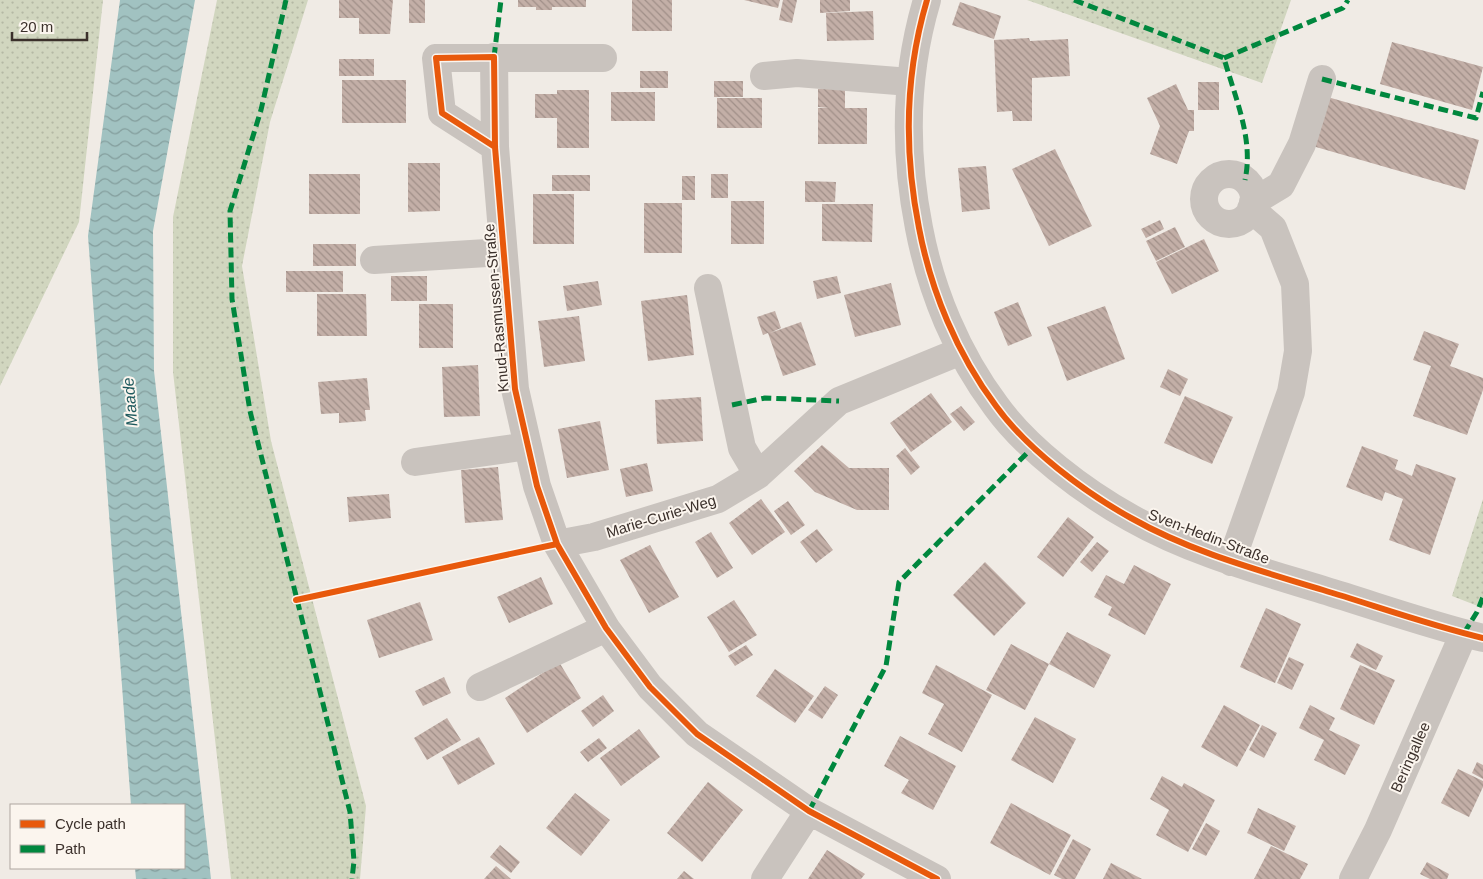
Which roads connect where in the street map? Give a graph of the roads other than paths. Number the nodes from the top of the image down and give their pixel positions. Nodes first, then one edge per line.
1 (928, 0) edge
2 (494, 57) junction
3 (603, 58) dead end
4 (764, 76) dead end
5 (1322, 79) dead end
6 (910, 82) junction
7 (495, 147) junction
8 (502, 252) junction
9 (374, 260) dead end
10 (708, 288) dead end
11 (961, 351) junction
12 (528, 446) junction
13 (415, 462) dead end
14 (758, 475) junction
15 (557, 544) junction
16 (1231, 562) junction
17 (606, 628) junction
18 (1473, 636) edge
19 (480, 687) dead end
20 (809, 811) junction
21 (765, 879) edge
22 (936, 879) edge
23 (1353, 879) edge

1 - 6 street, Sven-Hedin-Straße
2 - 3 street
2 - 7 street, Knud-Rasmussen-Straße
2 - 7 street
4 - 6 street
5 - 16 street
6 - 11 street, Sven-Hedin-Straße
7 - 8 street, Knud-Rasmussen-Straße
8 - 9 street
8 - 12 street, Knud-Rasmussen-Straße
10 - 14 street
11 - 14 street, Marie-Curie-Weg
11 - 16 street, Sven-Hedin-Straße
12 - 13 street
12 - 15 street, Knud-Rasmussen-Straße
14 - 15 street, Marie-Curie-Weg
15 - 17 street, Knud-Rasmussen-Straße
16 - 18 street, Sven-Hedin-Straße
17 - 19 street
17 - 20 street, Knud-Rasmussen-Straße
18 - 23 street, Beringallee
20 - 21 street
20 - 22 street, Knud-Rasmussen-Straße

